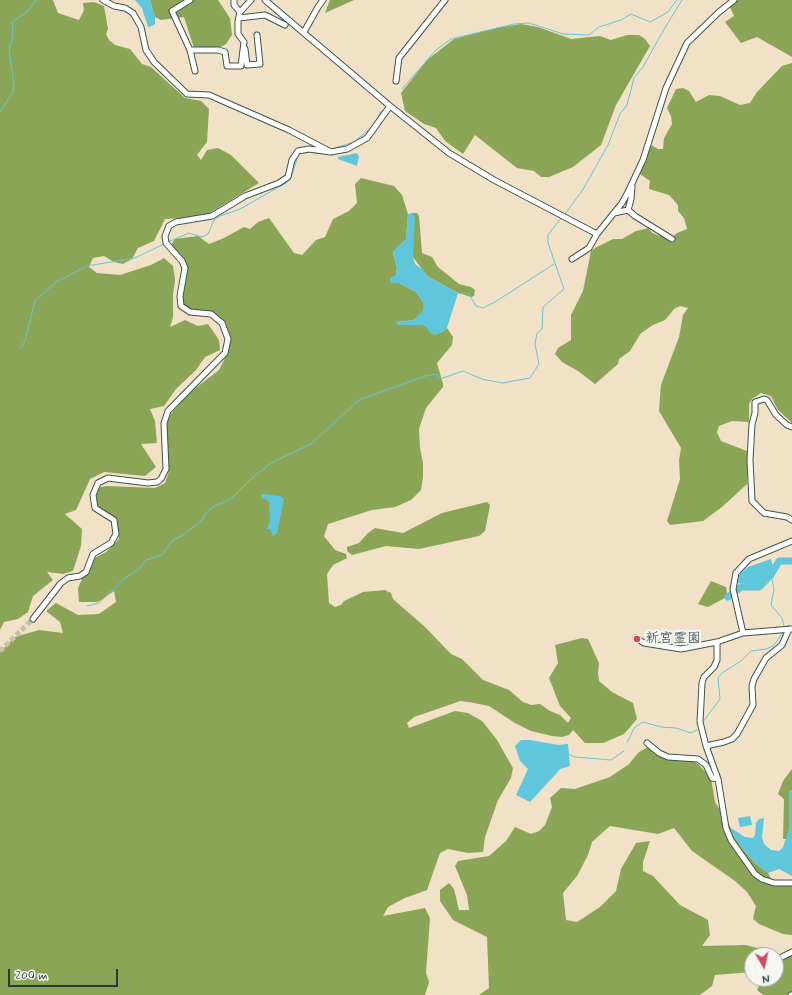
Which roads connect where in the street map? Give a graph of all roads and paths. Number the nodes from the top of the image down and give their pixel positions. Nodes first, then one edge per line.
1 (103, 0) edge
2 (190, 0) edge
3 (234, 0) edge
4 (251, 0) edge
5 (265, 0) edge
6 (323, 0) edge
7 (445, 0) edge
8 (734, 0) edge
9 (239, 15) junction
10 (286, 25) dead end
11 (304, 32) junction
12 (257, 35) dead end
13 (244, 42) junction
14 (190, 50) junction
15 (195, 71) dead end
16 (396, 81) dead end
17 (390, 106) junction
18 (331, 152) junction
19 (633, 181) junction
20 (628, 210) junction
21 (613, 214) junction
22 (597, 234) junction
23 (672, 239) dead end
24 (572, 258) dead end
25 (792, 426) edge
26 (792, 520) edge
27 (792, 541) edge
28 (33, 619) tunnel mouth
29 (790, 629) edge
30 (743, 633) junction
31 (636, 638) dead end
32 (717, 642) junction
33 (647, 743) dead end
34 (706, 746) junction
35 (718, 779) junction
36 (792, 884) edge

1 - 18 street
2 - 14 street
3 - 9 street
4 - 9 street
5 - 11 street
6 - 11 street
7 - 16 street
8 - 19 street
9 - 10 street
9 - 13 street
11 - 17 street
12 - 13 street
13 - 14 street
14 - 15 street
17 - 18 street
17 - 22 street
18 - 28 street
19 - 20 street
19 - 21 street
20 - 21 street
20 - 23 street
21 - 22 street
22 - 24 street
25 - 26 street
27 - 30 street
29 - 30 street
29 - 34 street
30 - 32 street
31 - 32 street
32 - 34 street
33 - 35 street
34 - 35 street
35 - 36 street

